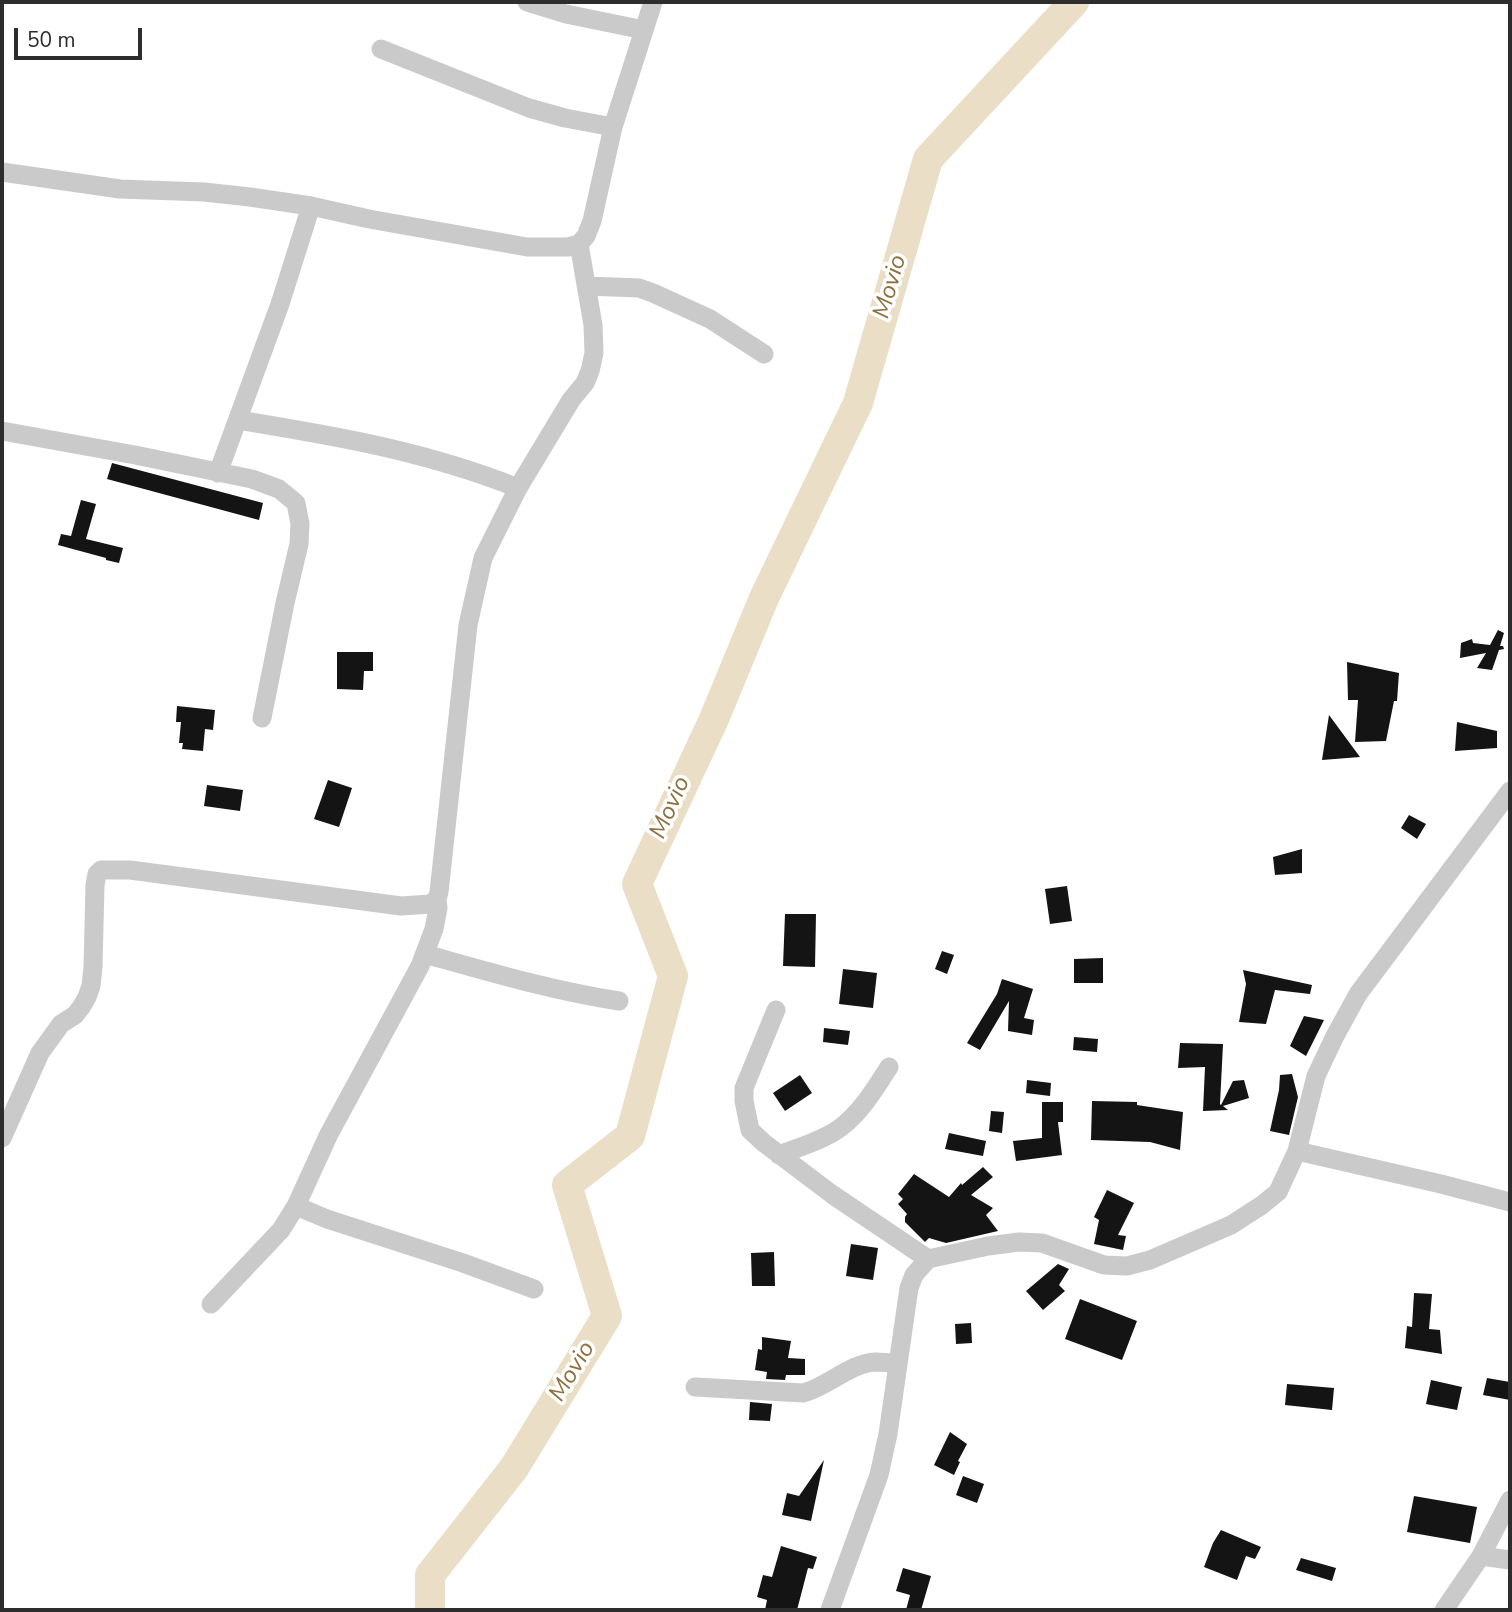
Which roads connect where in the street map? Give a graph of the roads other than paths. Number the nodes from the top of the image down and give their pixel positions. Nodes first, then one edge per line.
1 (527, 2) edge
2 (653, 2) edge
3 (644, 30) junction
4 (381, 49) dead end
5 (613, 127) junction
6 (2, 172) edge
7 (311, 206) junction
8 (579, 243) junction
9 (586, 286) junction
10 (764, 354) dead end
11 (238, 420) junction
12 (2, 431) edge
13 (218, 473) junction
14 (518, 488) junction
15 (262, 718) dead end
16 (1510, 790) edge
17 (437, 899) junction
18 (425, 954) junction
19 (619, 1001) dead end
20 (776, 1010) dead end
21 (889, 1067) dead end
22 (2, 1138) edge
23 (1297, 1151) junction
24 (779, 1156) junction
25 (1510, 1202) edge
26 (296, 1206) junction
27 (928, 1259) junction
28 (534, 1289) dead end
29 (211, 1304) dead end
30 (898, 1364) junction
31 (695, 1387) dead end
32 (1510, 1500) edge
33 (1481, 1556) junction
34 (1510, 1560) edge
35 (830, 1610) edge
36 (1444, 1610) edge

1 - 3 street
2 - 3 street
3 - 5 street
4 - 5 street
5 - 8 street
6 - 7 street
7 - 8 street
7 - 11 street
8 - 9 street
9 - 10 street
9 - 14 street
11 - 13 street
11 - 14 street
12 - 13 street
13 - 15 street
14 - 17 street
16 - 23 street
17 - 18 street
17 - 22 street
18 - 19 street
18 - 26 street
20 - 24 street
21 - 24 street
23 - 25 street
23 - 27 street
24 - 27 street
26 - 28 street
26 - 29 street
27 - 30 street
30 - 31 street
30 - 35 street
32 - 33 street
33 - 34 street
33 - 36 street

